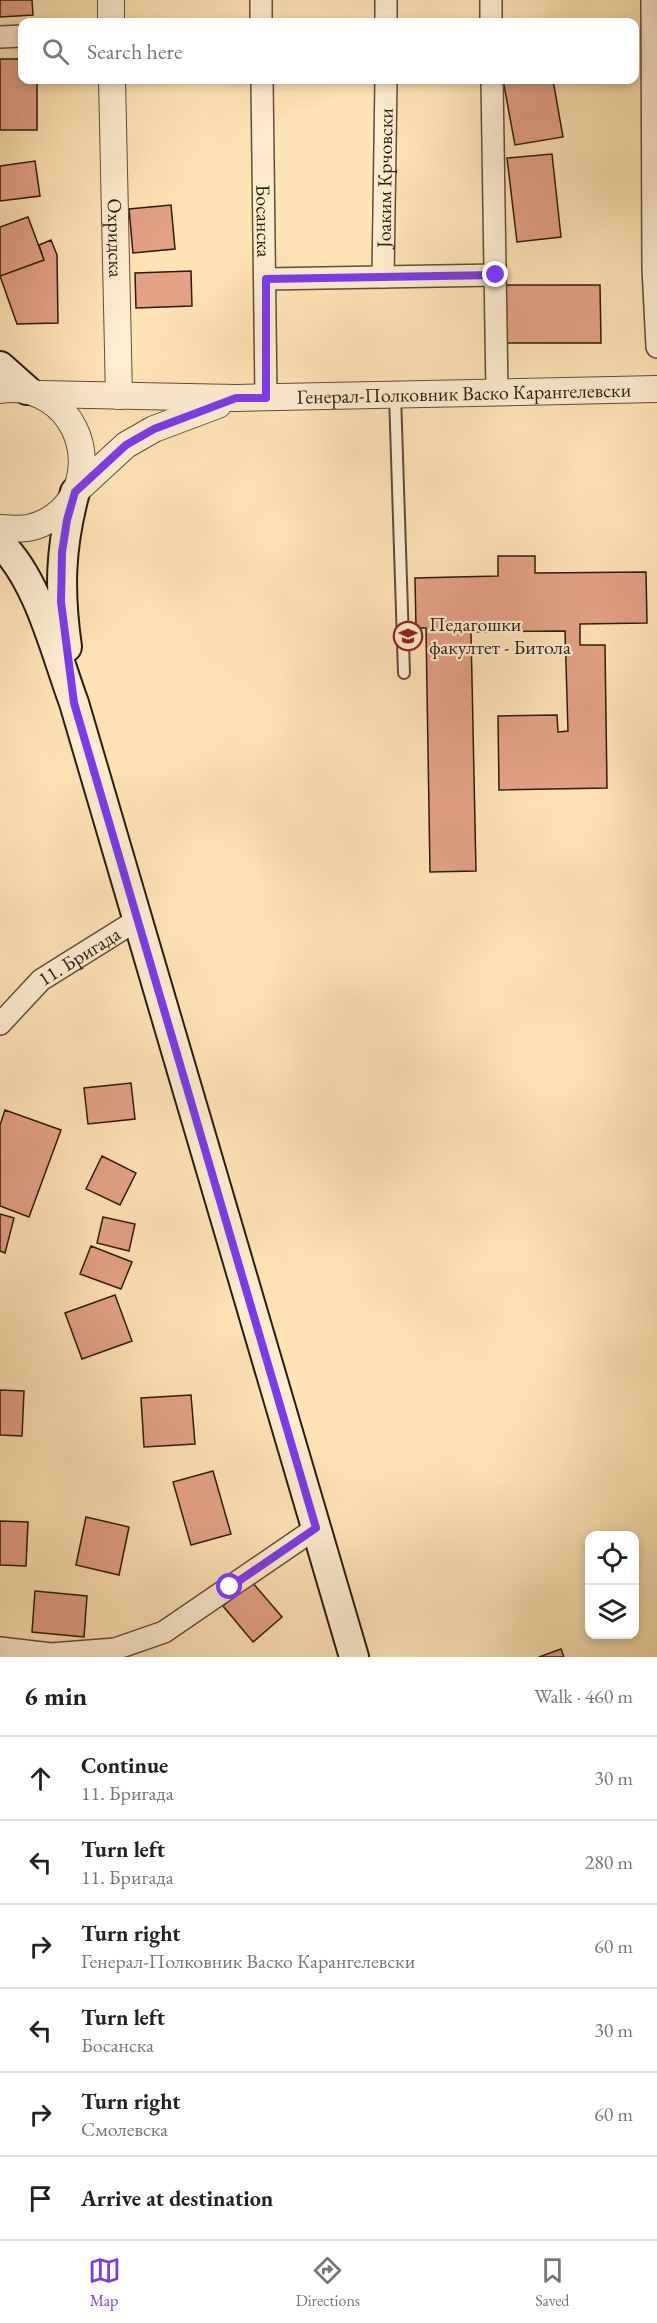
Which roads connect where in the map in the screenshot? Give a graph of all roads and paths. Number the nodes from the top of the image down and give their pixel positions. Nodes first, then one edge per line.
1 (111, 0) edge
2 (261, 0) edge
3 (386, 0) edge
4 (491, 0) edge
5 (652, 0) edge
6 (111, 18) edge
7 (261, 18) edge
8 (386, 18) edge
9 (491, 18) edge
10 (18, 36) edge
11 (0, 37) edge
12 (655, 58) edge
13 (112, 84) edge
14 (262, 84) edge
15 (386, 84) edge
16 (492, 84) edge
17 (496, 275) junction
18 (383, 277) junction
19 (266, 279) junction
20 (657, 346) edge
21 (0, 366) edge
22 (657, 389) edge
23 (23, 392) edge
24 (497, 393) junction
25 (396, 395) junction
26 (119, 396) junction
27 (236, 398) junction
28 (266, 398) junction
29 (75, 492) junction
30 (0, 528) edge
31 (0, 543) edge
32 (404, 673) dead end
33 (74, 703) junction
34 (137, 920) junction
35 (0, 1024) edge
36 (316, 1528) junction
37 (0, 1648) edge
38 (354, 1657) edge

1 - 6 street
2 - 7 street
3 - 8 street
4 - 9 street
5 - 12 street
10 - 11 street
12 - 20 street
13 - 26 street, Охридска
14 - 19 street, Босанска
15 - 18 street, Јоаким Крчовски
16 - 17 street
17 - 18 street
17 - 24 street
18 - 19 street
19 - 28 street, Босанска
21 - 23 main road
22 - 24 street, Генерал-Полковник Васко Карангелевски
23 - 26 street, Генерал-Полковник Васко Карангелевски
23 - 29 street, 11. Бригада
24 - 25 street, Генерал-Полковник Васко Карангелевски
25 - 28 street, Генерал-Полковник Васко Карангелевски
25 - 32 lane
26 - 27 street, Генерал-Полковник Васко Карангелевски
27 - 28 street, Генерал-Полковник Васко Карангелевски
27 - 29 street, Генерал-Полковник Васко Карангелевски
29 - 30 street, 11. Бригада
29 - 33 main road, 11. Бригада
31 - 33 main road, 11. Бригада
33 - 34 main road, 11. Бригада
34 - 35 street, 11. Бригада
34 - 36 main road, 11. Бригада
36 - 37 street
36 - 38 main road, 11. Бригада

